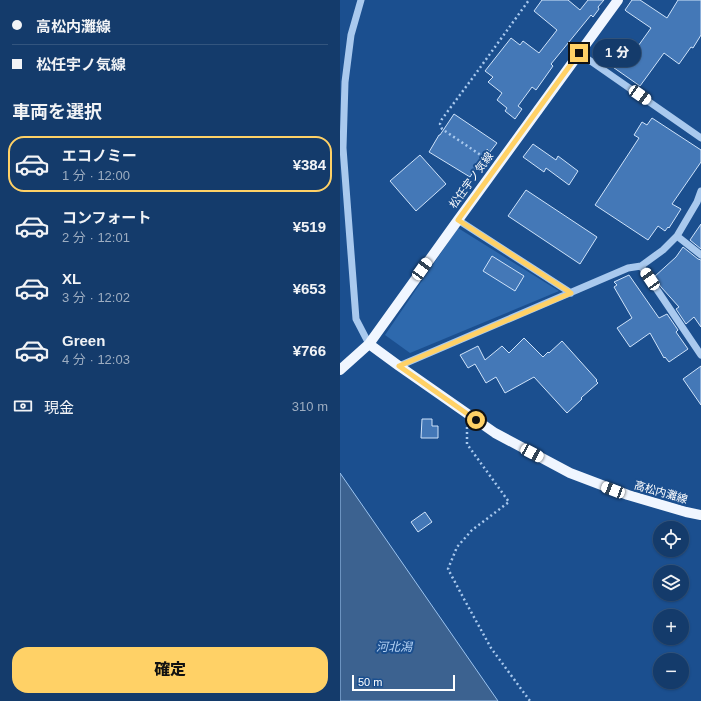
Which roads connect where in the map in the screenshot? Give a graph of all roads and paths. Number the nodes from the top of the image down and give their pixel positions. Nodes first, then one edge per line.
1 (362, 0) edge
2 (529, 0) edge
3 (618, 0) edge
4 (579, 53) junction
5 (701, 138) edge
6 (497, 166) junction
7 (701, 190) edge
8 (458, 220) junction
9 (676, 236) junction
10 (701, 255) edge
11 (642, 266) junction
12 (571, 293) junction
13 (369, 344) junction
14 (701, 355) edge
15 (399, 366) junction
16 (340, 370) edge
17 (466, 414) junction
18 (701, 515) edge
19 (530, 701) edge

1 - 13 street
2 - 6 path
3 - 4 main road, 松任宇ノ気線
4 - 5 street
4 - 6 main road, 松任宇ノ気線
6 - 8 main road, 松任宇ノ気線
7 - 9 street
8 - 12 street
8 - 13 main road, 松任宇ノ気線
9 - 10 street
9 - 11 street
11 - 12 street
11 - 14 street
12 - 15 street
13 - 15 main road, 高松内灘線
13 - 16 main road, 松任宇ノ気線
15 - 17 main road, 高松内灘線
17 - 18 main road, 高松内灘線
17 - 19 path

